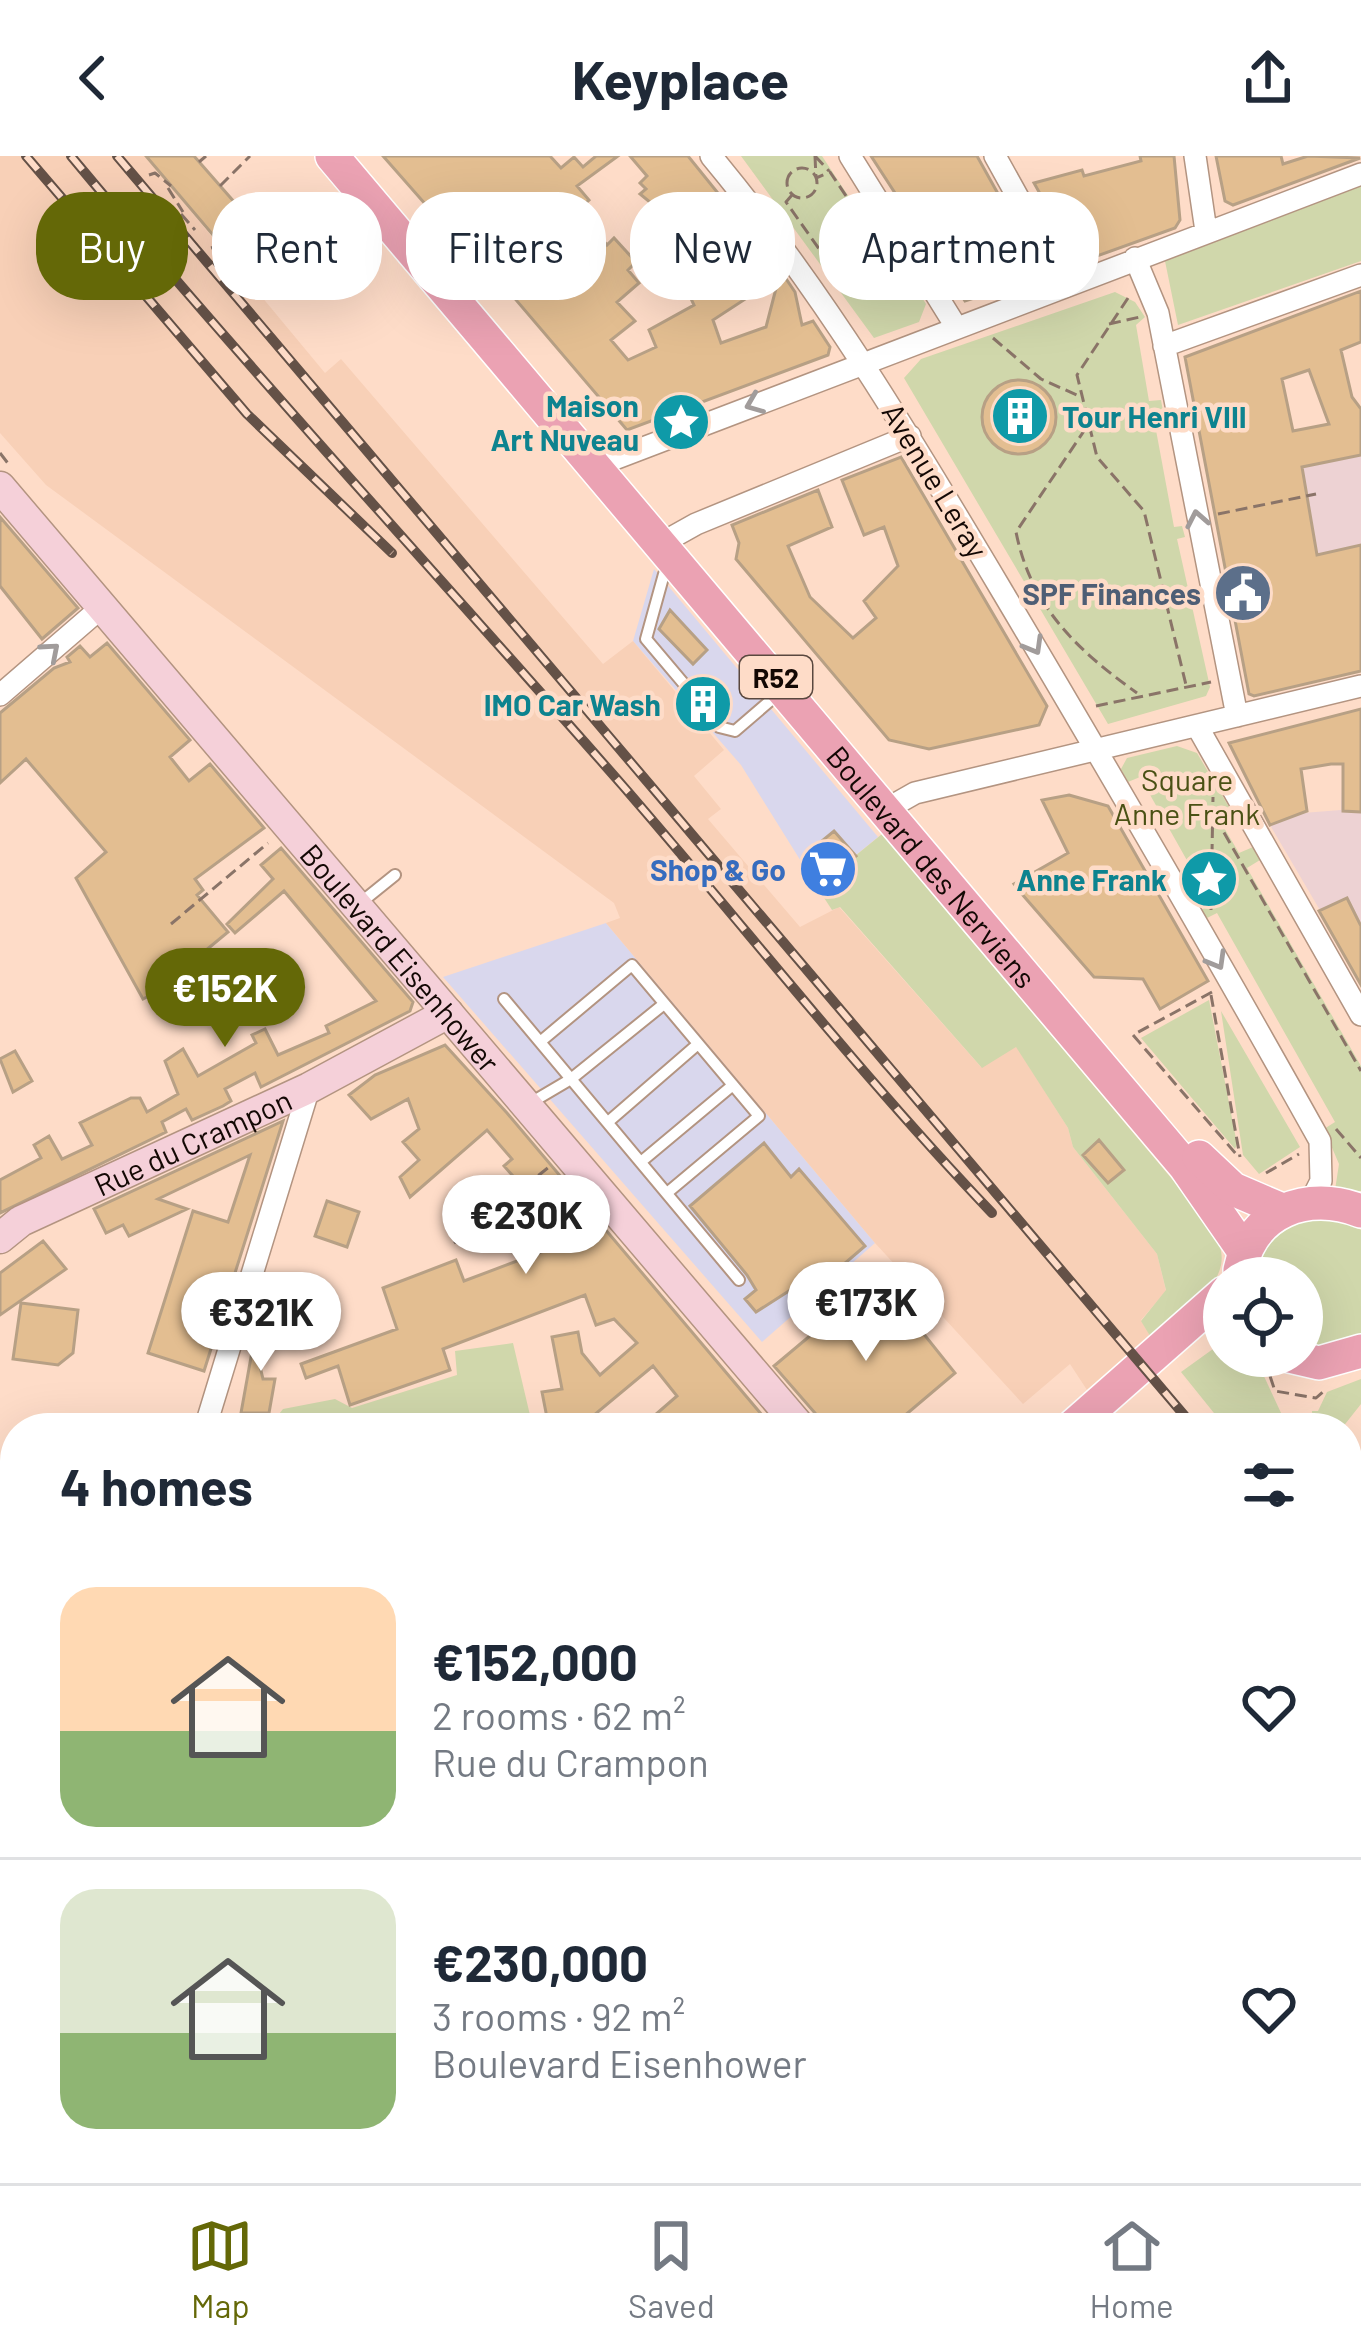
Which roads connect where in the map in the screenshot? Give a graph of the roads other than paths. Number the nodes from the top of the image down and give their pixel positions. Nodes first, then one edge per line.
1 (711, 156) edge
2 (850, 156) edge
3 (994, 156) edge
4 (1195, 156) edge
5 (347, 162) edge
6 (1361, 174) edge
7 (1014, 192) edge
8 (1206, 231) junction
9 (1135, 258) junction
10 (1099, 272) edge
11 (1361, 275) edge
12 (1023, 300) edge
13 (955, 325) junction
14 (1164, 346) junction
15 (862, 361) junction
16 (910, 436) junction
17 (603, 464) junction
18 (0, 487) edge
19 (668, 550) junction
20 (102, 607) junction
21 (684, 684) dead end
22 (1361, 686) edge
23 (0, 694) edge
24 (771, 700) dead end
25 (1237, 716) junction
26 (1197, 726) junction
27 (719, 727) dead end
28 (1096, 750) junction
29 (892, 804) junction
30 (395, 875) dead end
31 (356, 906) junction
32 (504, 999) dead end
33 (664, 1004) junction
34 (448, 1013) junction
35 (1361, 1015) edge
36 (540, 1042) junction
37 (698, 1044) junction
38 (571, 1079) junction
39 (733, 1085) junction
40 (309, 1088) junction
41 (529, 1104) junction
42 (608, 1122) junction
43 (642, 1161) junction
44 (1198, 1184) junction
45 (667, 1193) junction
46 (1331, 1204) edge
47 (0, 1238) edge
48 (1238, 1257) edge
49 (1254, 1257) edge
50 (739, 1280) dead end
51 (1203, 1312) edge
52 (1203, 1336) edge
53 (1358, 1356) edge
54 (1323, 1362) edge
55 (210, 1413) edge
56 (788, 1413) edge
57 (1088, 1413) edge
58 (1110, 1413) edge

1 - 15 street, Avenue Leray
2 - 13 street
3 - 7 street
4 - 8 street
5 - 17 main road, Boulevard des Nerviens / R52
5 - 44 lane
6 - 8 street
8 - 9 street
9 - 10 street
9 - 14 street
11 - 14 street
12 - 13 street
13 - 15 street
25 -> 14 street
15 - 16 street, Avenue Leray
15 -> 17 street
16 - 19 street
16 -> 28 street, Avenue Leray
17 - 19 main road, Boulevard des Nerviens / R52
18 - 20 street, Boulevard Eisenhower
19 - 21 lane
19 - 29 main road, Boulevard des Nerviens / R52
23 -> 20 street
20 - 31 street, Boulevard Eisenhower
22 - 25 street
24 - 27 lane
25 - 26 street
26 - 28 street
26 - 35 street
28 - 29 street
28 -> 46 street, Avenue Leray
29 - 44 main road, Boulevard des Nerviens / R52
29 - 46 main road, Boulevard des Nerviens / R52
30 - 31 lane
31 - 34 street, Boulevard Eisenhower
32 - 36 lane
33 - 36 lane
33 - 37 lane
33 - 38 lane
34 - 40 street, Rue du Crampon
34 - 41 street, Boulevard Eisenhower
36 - 38 lane
37 - 39 lane
37 - 42 lane
38 - 41 lane
38 - 42 lane
39 - 43 lane
39 - 45 lane
40 - 47 street, Rue du Crampon
40 - 55 street
41 - 56 street, Boulevard Eisenhower
42 - 43 lane
43 - 45 lane
44 - 48 main road, Boulevard des Nerviens / R52
45 - 50 lane
46 - 49 main road, R52
51 - 57 main road
52 - 58 main road
53 - 54 main road

